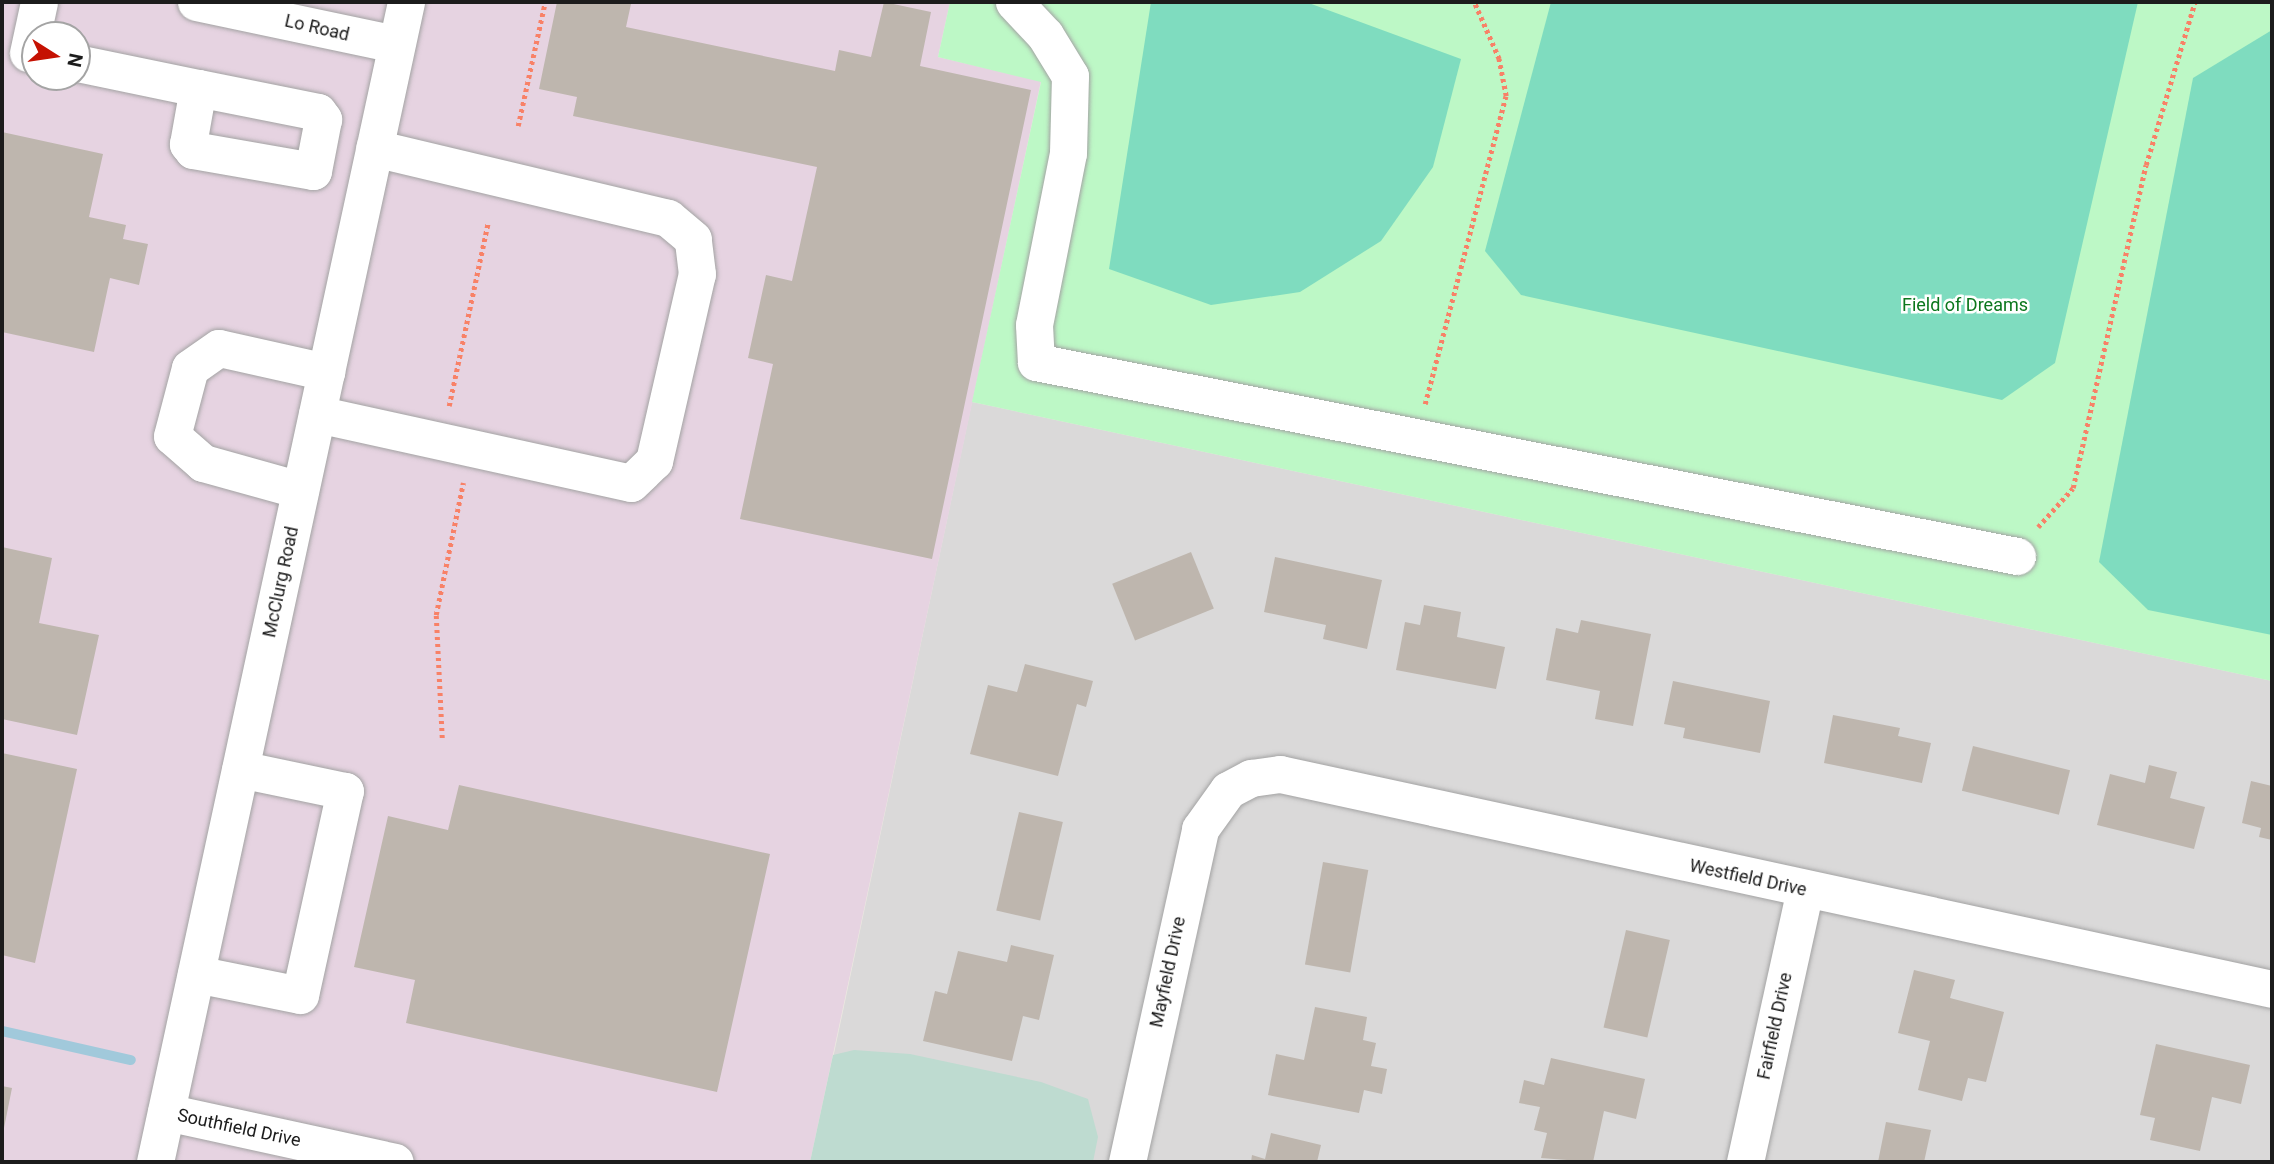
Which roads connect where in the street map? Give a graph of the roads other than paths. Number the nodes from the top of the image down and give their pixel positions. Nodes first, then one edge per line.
1 (39, 2) edge
2 (196, 2) edge
3 (406, 2) edge
4 (1014, 2) edge
5 (325, 15) edge
6 (32, 21) edge
7 (396, 44) junction
8 (91, 66) edge
9 (198, 88) dead end
10 (374, 148) junction
11 (326, 372) junction
12 (317, 414) junction
13 (300, 490) junction
14 (2017, 556) road end
15 (240, 769) junction
16 (1228, 790) joint
17 (1805, 890) junction
18 (196, 974) junction
19 (2272, 989) edge
20 (166, 1112) junction
21 (155, 1162) edge
22 (395, 1162) edge
23 (1126, 1162) edge
24 (1745, 1162) edge

1 - 6 street
2 - 5 street, Lo Road
3 - 7 street, McClurg Road
4 - 14 street
5 - 7 street, Lo Road
7 - 10 street, McClurg Road
8 - 9 street
10 - 11 street, McClurg Road
10 - 12 street
11 - 12 street, McClurg Road
11 - 13 street
12 - 13 street, McClurg Road
13 - 15 street, McClurg Road
15 - 18 street, McClurg Road
15 - 18 street
16 - 17 street, Westfield Drive
16 - 23 street, Mayfield Drive
17 - 19 street, Westfield Drive
17 - 24 street, Fairfield Drive
18 - 20 street, McClurg Road
20 - 21 street, McClurg Road
20 - 22 street, Southfield Drive

